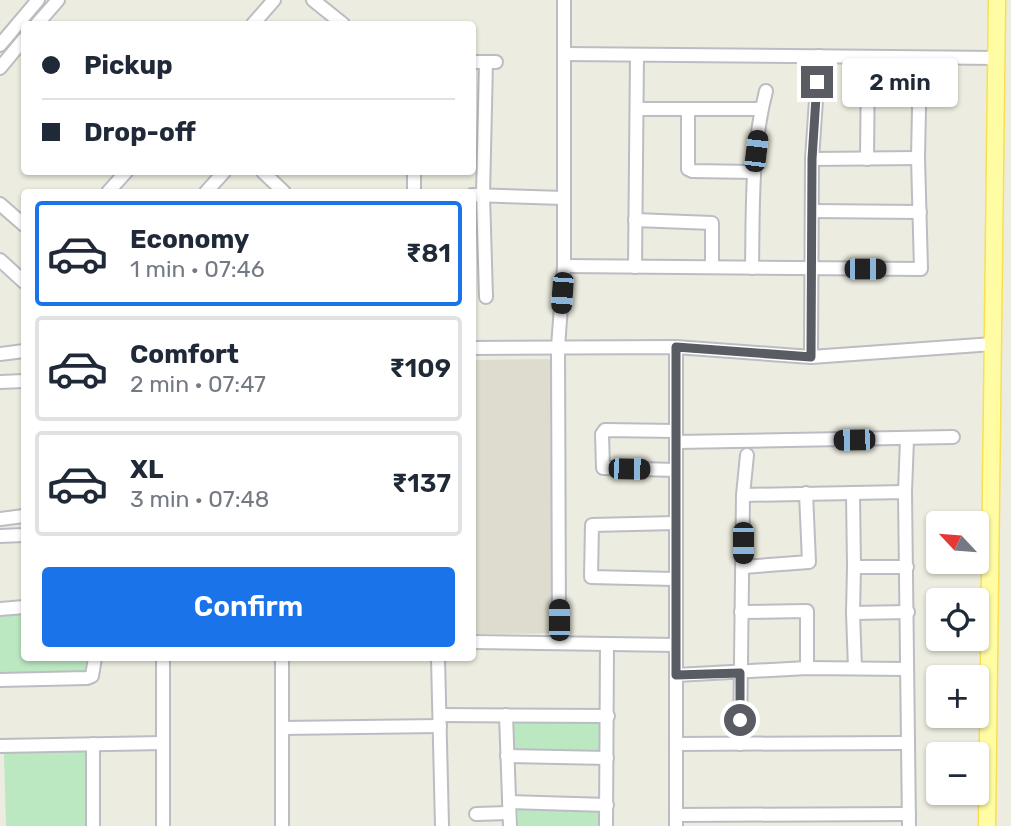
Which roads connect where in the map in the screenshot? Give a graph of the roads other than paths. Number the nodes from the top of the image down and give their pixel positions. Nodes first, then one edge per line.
1 (38, 0) edge
2 (58, 0) edge
3 (274, 0) edge
4 (313, 0) edge
5 (564, 0) edge
6 (998, 0) edge
7 (40, 21) edge
8 (256, 21) edge
9 (339, 21) edge
10 (21, 43) edge
11 (0, 45) edge
12 (564, 54) junction
13 (637, 55) junction
14 (819, 56) junction
15 (868, 58) junction
16 (920, 58) junction
17 (997, 58) junction
18 (476, 62) edge
19 (0, 68) edge
20 (766, 91) dead end
21 (637, 109) junction
22 (761, 109) junction
23 (688, 110) junction
24 (918, 158) junction
25 (812, 159) junction
26 (867, 159) junction
27 (754, 172) junction
28 (123, 175) edge
29 (221, 175) edge
30 (266, 175) edge
31 (111, 189) edge
32 (209, 189) edge
33 (281, 189) edge
34 (478, 195) edge
35 (564, 198) junction
36 (0, 204) edge
37 (813, 211) junction
38 (920, 212) junction
39 (635, 220) junction
40 (21, 222) edge
41 (0, 260) edge
42 (476, 263) edge
43 (486, 263) junction
44 (564, 266) junction
45 (635, 267) junction
46 (712, 267) junction
47 (752, 268) junction
48 (812, 269) junction
49 (21, 279) edge
50 (486, 297) dead end
51 (993, 344) junction
52 (558, 347) junction
53 (676, 347) junction
54 (476, 348) edge
55 (21, 351) edge
56 (0, 354) edge
57 (811, 357) junction
58 (0, 382) edge
59 (21, 382) edge
60 (676, 437) junction
61 (953, 437) dead end
62 (907, 439) junction
63 (747, 455) dead end
64 (676, 470) junction
65 (905, 492) junction
66 (806, 493) junction
67 (853, 494) junction
68 (743, 495) junction
69 (21, 516) edge
70 (0, 519) edge
71 (676, 523) junction
72 (21, 535) edge
73 (0, 536) edge
74 (743, 567) junction
75 (854, 567) junction
76 (907, 567) junction
77 (674, 579) junction
78 (21, 607) edge
79 (0, 609) edge
80 (741, 612) junction
81 (908, 612) junction
82 (853, 613) junction
83 (476, 642) edge
84 (559, 643) junction
85 (607, 644) junction
86 (676, 645) junction
87 (94, 661) edge
88 (163, 661) edge
89 (282, 661) edge
90 (438, 661) edge
91 (855, 667) junction
92 (807, 668) junction
93 (907, 669) junction
94 (740, 673) junction
95 (676, 675) junction
96 (0, 680) edge
97 (506, 715) junction
98 (607, 716) junction
99 (440, 720) junction
100 (282, 728) junction
101 (163, 743) junction
102 (906, 743) junction
103 (93, 744) junction
104 (676, 744) junction
105 (740, 744) junction
106 (0, 746) edge
107 (507, 757) junction
108 (607, 758) junction
109 (607, 805) junction
110 (476, 814) dead end
111 (509, 814) edge
112 (752, 820) edge
113 (805, 820) edge
114 (851, 820) edge
115 (909, 820) edge
116 (676, 821) edge
117 (93, 826) edge
118 (163, 826) edge
119 (282, 826) edge
120 (442, 826) edge
121 (606, 826) edge
122 (988, 826) edge

1 - 11 street
2 - 7 street
3 - 8 street
4 - 9 street
5 - 12 street
6 - 17 main road
10 - 19 street
12 - 13 street
12 - 35 street
13 - 14 street
13 - 21 street
14 - 15 street
14 - 25 street
15 - 16 street
15 - 26 street
16 - 17 street
16 - 24 street
17 - 51 main road
18 - 34 street
20 - 22 street
21 - 23 street
21 - 39 street
22 - 23 street
22 - 27 street
23 - 27 street
24 - 26 street
24 - 38 street
25 - 26 street
25 - 37 street
27 - 47 street
28 - 31 street
29 - 32 street
30 - 33 street
34 - 35 street
34 - 43 street
35 - 44 street
36 - 40 street
37 - 38 street
37 - 48 street
38 - 48 street
39 - 45 street
39 - 46 street
41 - 49 street
42 - 43 street
43 - 50 street
44 - 45 street
44 - 52 street
45 - 46 street
46 - 47 street
47 - 48 street
48 - 57 street
51 - 57 street
51 - 122 main road
52 - 53 street
52 - 54 street
52 - 84 street
53 - 57 street
53 - 60 street
55 - 56 street
58 - 59 street
60 - 62 street
60 - 64 street
60 - 64 street
61 - 62 street
62 - 65 street
63 - 68 street
64 - 71 street
65 - 67 street
65 - 76 street
66 - 67 street
66 - 68 street
66 - 74 street
67 - 75 street
68 - 74 street
69 - 70 street
71 - 77 street
71 - 77 street
72 - 73 street
74 - 80 street
75 - 76 street
75 - 82 street
76 - 81 street
77 - 86 street
78 - 79 street
80 - 92 street
80 - 94 street
81 - 82 street
81 - 93 street
82 - 91 street
83 - 84 street
84 - 85 street
85 - 86 street
85 - 98 street
86 - 95 street
87 - 96 street
88 - 101 street
89 - 100 street
90 - 99 street
91 - 92 street
91 - 93 street
92 - 94 street
93 - 102 street
94 - 95 street
94 - 105 street
95 - 104 street
97 - 98 street
97 - 99 street
97 - 107 street
98 - 108 street
99 - 100 street
99 - 120 street
100 - 119 street
101 - 103 street
101 - 118 street
102 - 105 street
102 - 115 street
103 - 106 street
103 - 117 street
104 - 105 street
104 - 116 street
107 - 108 street
107 - 111 street
108 - 109 street
109 - 111 street
109 - 121 street
110 - 111 street
112 - 113 street
112 - 116 street
113 - 114 street
114 - 115 street

